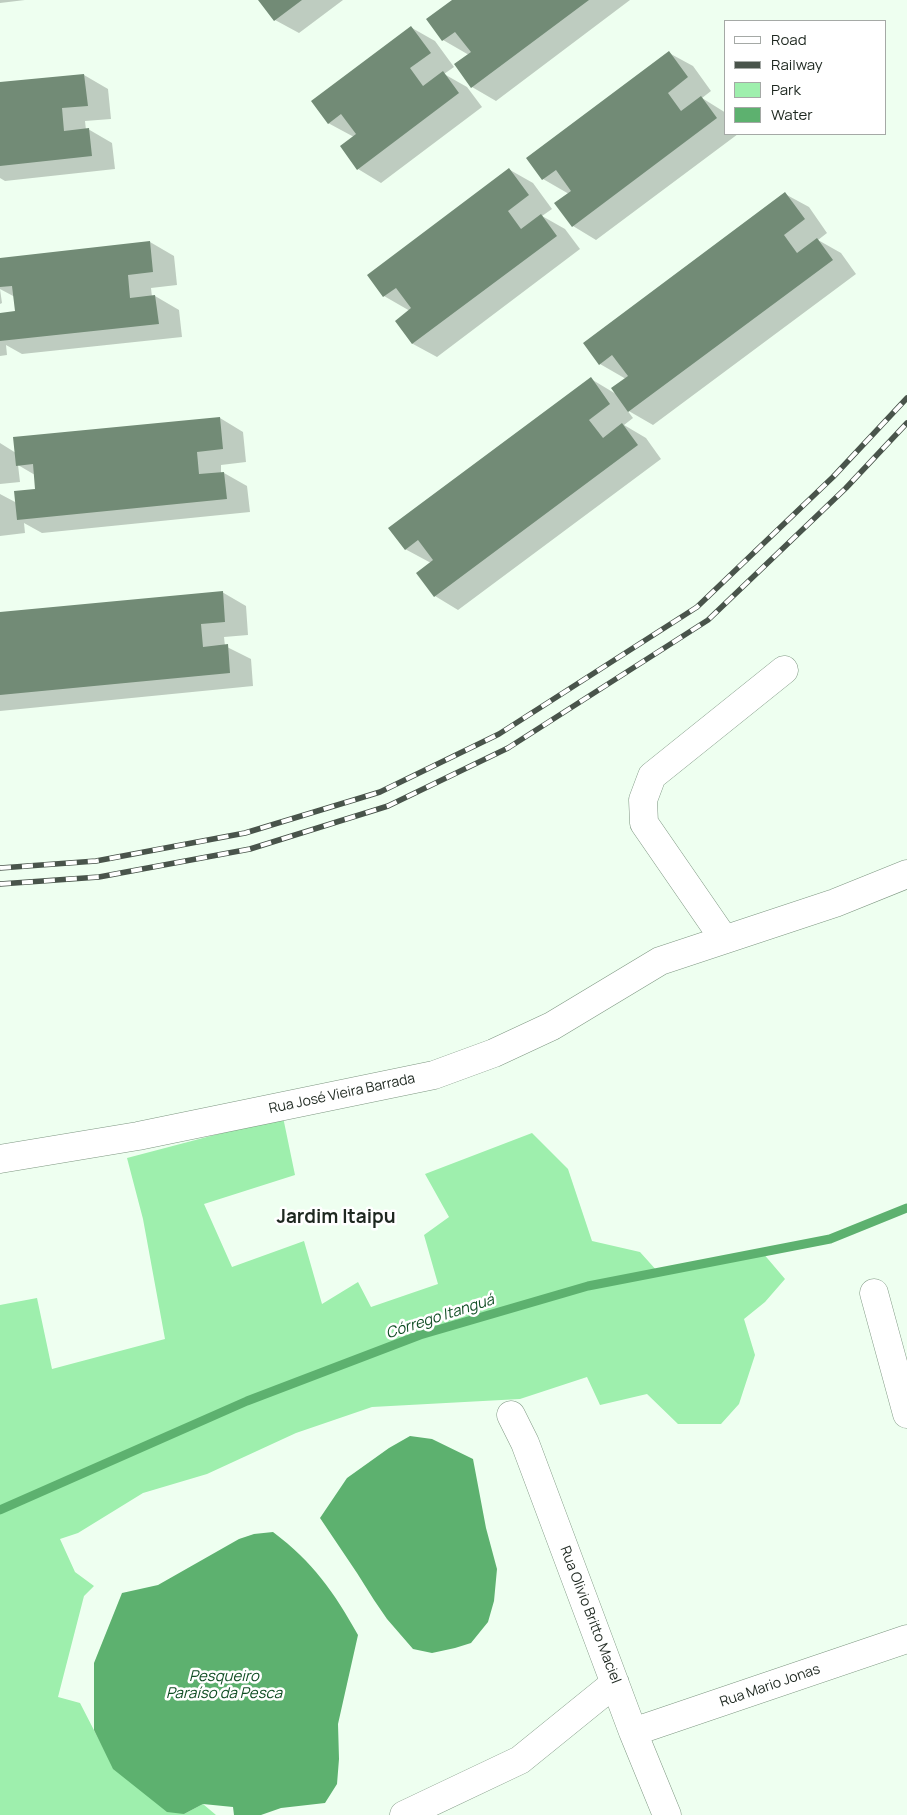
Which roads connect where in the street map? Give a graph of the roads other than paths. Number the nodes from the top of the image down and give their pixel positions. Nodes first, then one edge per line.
1 (784, 670) dead end
2 (907, 874) edge
3 (724, 939) junction
4 (0, 1158) edge
5 (874, 1293) dead end
6 (907, 1414) edge
7 (512, 1415) dead end
8 (907, 1639) edge
9 (615, 1683) junction
10 (633, 1732) junction
11 (404, 1815) edge
12 (667, 1815) edge

1 - 3 street
2 - 3 street, Rua José Vieira Barrada
3 - 4 street, Rua José Vieira Barrada
5 - 6 street
7 - 9 street, Rua Olivio Britto Maciel
8 - 10 street, Rua Mario Jonas
9 - 10 street, Rua Olivio Britto Maciel
9 - 11 street
10 - 12 street, Rua Olivio Britto Maciel

